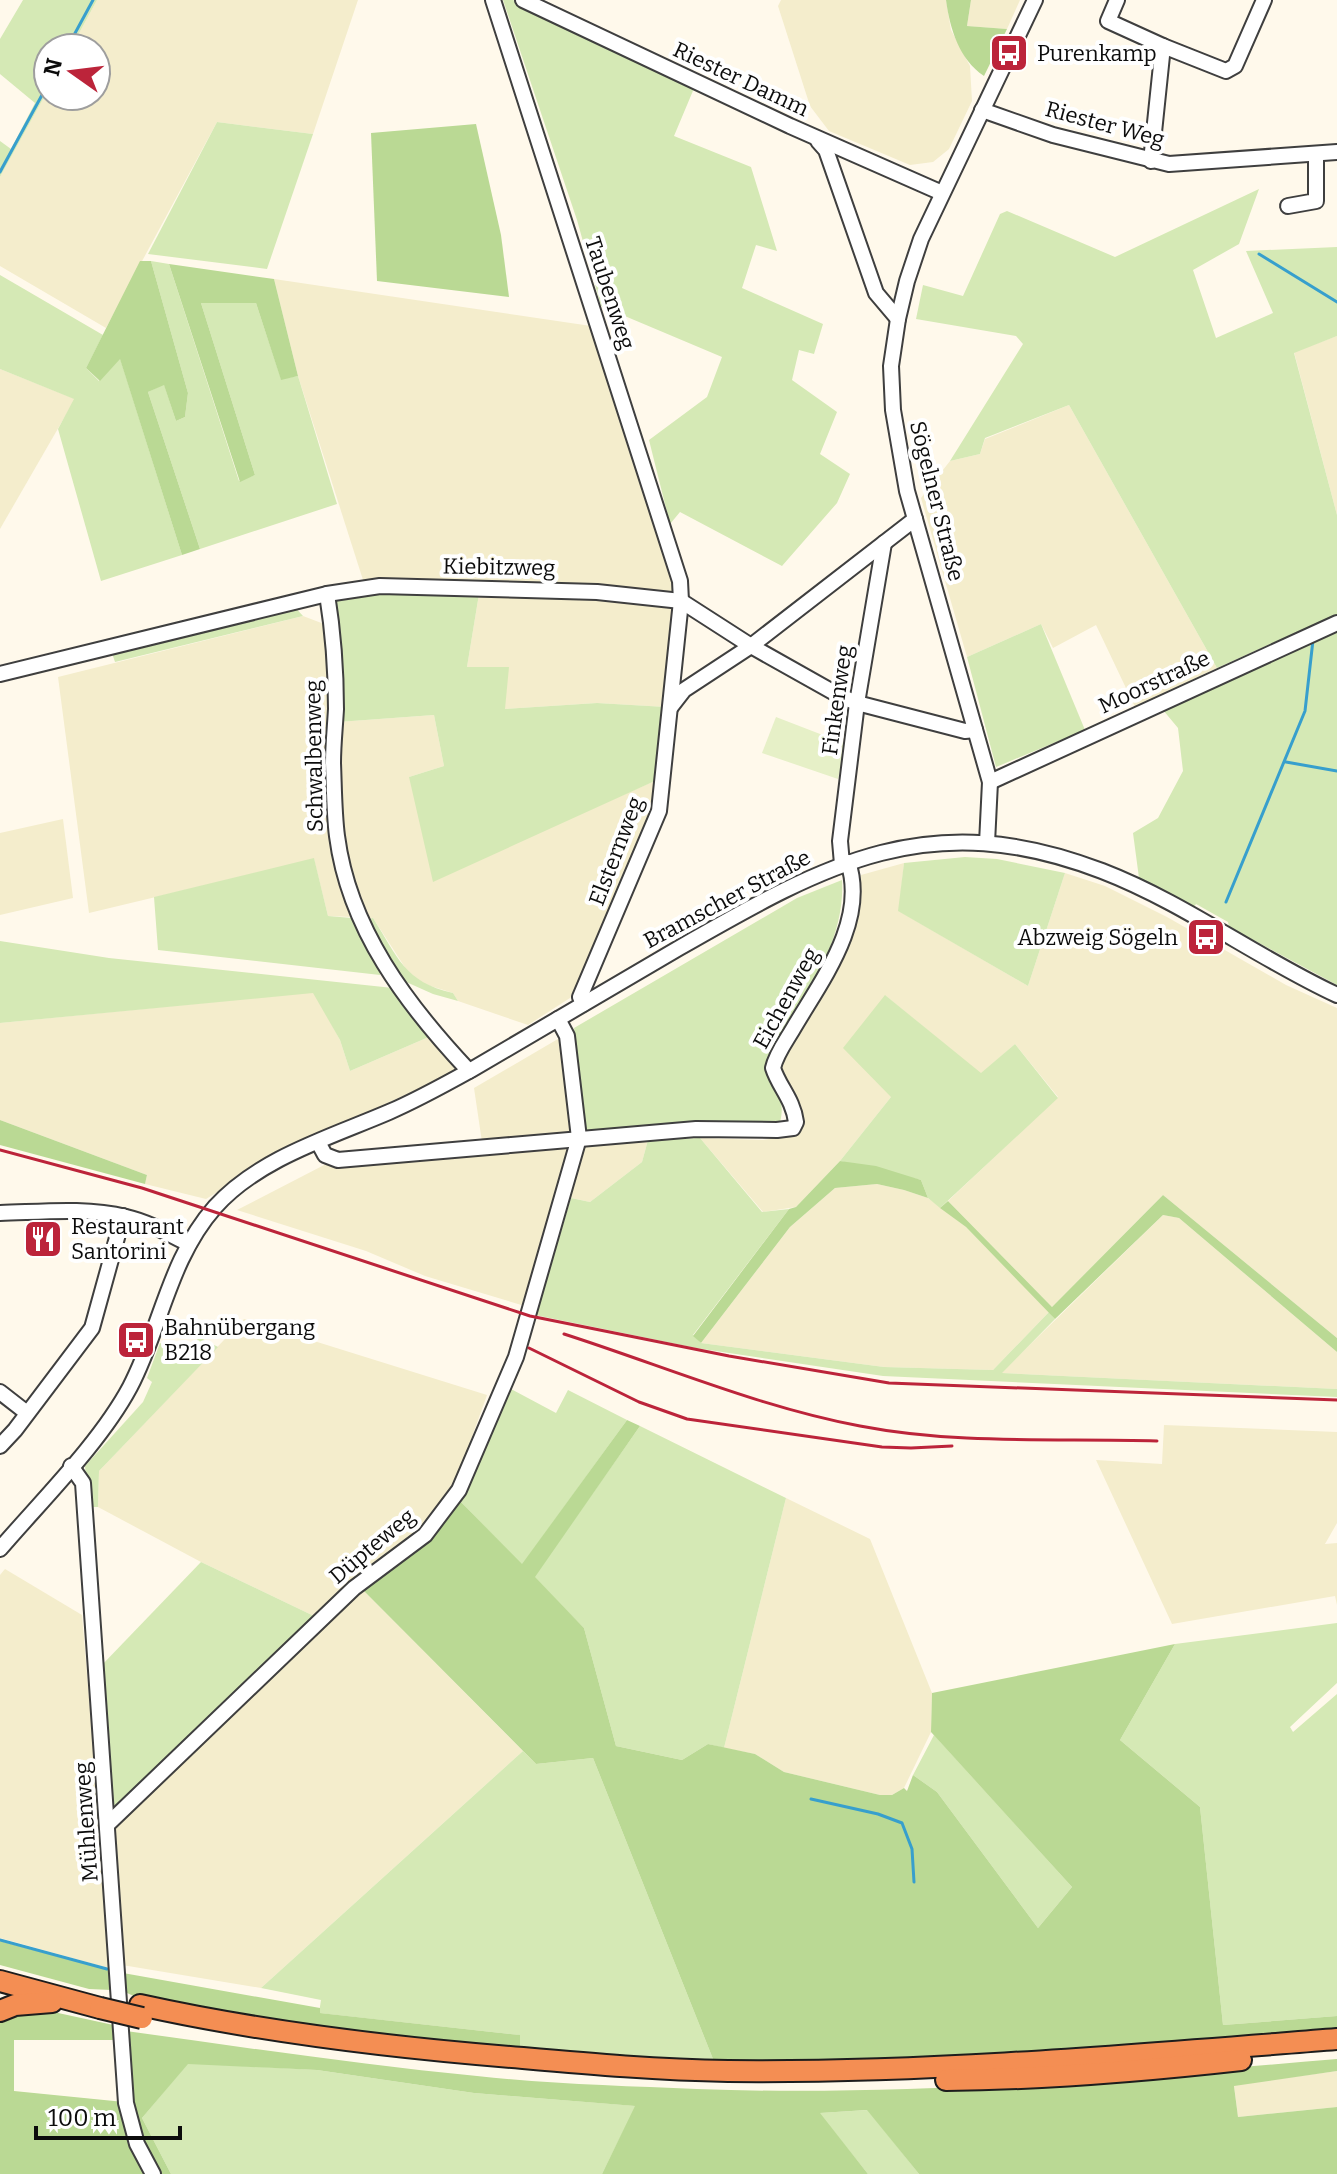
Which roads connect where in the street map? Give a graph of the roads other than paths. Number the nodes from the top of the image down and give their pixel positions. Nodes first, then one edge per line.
1 (493, 0) edge
2 (523, 0) edge
3 (1035, 0) edge
4 (1117, 0) edge
5 (1264, 0) edge
6 (1163, 46) junction
7 (982, 110) junction
8 (815, 137) junction
9 (1337, 152) edge
10 (1316, 154) junction
11 (1151, 161) junction
12 (942, 193) junction
13 (1288, 206) dead end
14 (898, 319) junction
15 (915, 519) junction
16 (884, 543) junction
17 (327, 594) junction
18 (681, 601) junction
19 (1337, 623) edge
20 (751, 646) junction
21 (0, 674) edge
22 (857, 703) junction
23 (670, 708) junction
24 (975, 730) junction
25 (990, 782) junction
26 (987, 843) junction
27 (845, 863) junction
28 (1337, 995) edge
29 (583, 1004) junction
30 (558, 1019) junction
31 (469, 1071) junction
32 (579, 1138) junction
33 (318, 1142) junction
34 (0, 1213) edge
35 (123, 1216) junction
36 (189, 1244) junction
37 (0, 1392) edge
38 (27, 1413) junction
39 (0, 1446) edge
40 (71, 1466) junction
41 (0, 1549) edge
42 (108, 1824) junction
43 (0, 1970) edge
44 (0, 1981) edge
45 (94, 2003) junction
46 (0, 2011) edge
47 (141, 2012) junction
48 (1337, 2039) edge
49 (1337, 2048) edge
50 (153, 2174) edge

1 - 18 street, Taubenweg
2 - 8 street, Riester Damm
3 - 7 street, Sögelner Straße
4 - 6 street
5 - 6 street
6 - 11 street
7 - 11 street, Riester Weg
7 - 12 street, Sögelner Straße
8 - 12 street, Riester Damm
8 - 14 street
9 - 10 street, Riester Weg
10 - 11 street, Riester Weg
10 - 13 street
12 - 14 street, Sögelner Straße
14 - 15 street, Sögelner Straße
15 - 16 street
15 - 24 street, Sögelner Straße
16 - 20 street
16 - 22 street, Finkenweg
17 - 18 street, Kiebitzweg
17 - 21 street, Kiebitzweg
17 - 31 street, Schwalbenweg
18 - 20 street, Kiebitzweg
18 - 23 street, Elsternweg
19 - 25 street, Moorstraße
20 - 22 street, Kiebitzweg
20 - 23 street
22 - 24 street, Kiebitzweg
22 - 27 street, Finkenweg
23 - 29 street, Elsternweg
24 - 25 street, Sögelner Straße
25 - 26 street, Sögelner Straße
26 - 27 street, Bramscher Straße
26 - 28 street, Bramscher Straße
27 - 29 street, Bramscher Straße
27 - 32 street, Eichenweg
29 - 30 street, Bramscher Straße
30 - 31 street, Bramscher Straße
30 - 32 street
31 - 33 street, Bramscher Straße
32 - 33 street, Eichenweg
32 - 42 street, Düpteweg
33 - 36 street, Bramscher Straße
34 - 35 street
35 - 36 street
35 - 38 street
36 - 40 street, Bramscher Straße
37 - 38 street
38 - 39 street
40 - 41 street, Bramscher Straße
40 - 42 street, Mühlenweg
42 - 50 street, Mühlenweg
43 - 45 highway
44 - 45 highway
45 - 46 highway
45 - 47 highway, bridge
47 - 48 highway
47 - 49 highway

